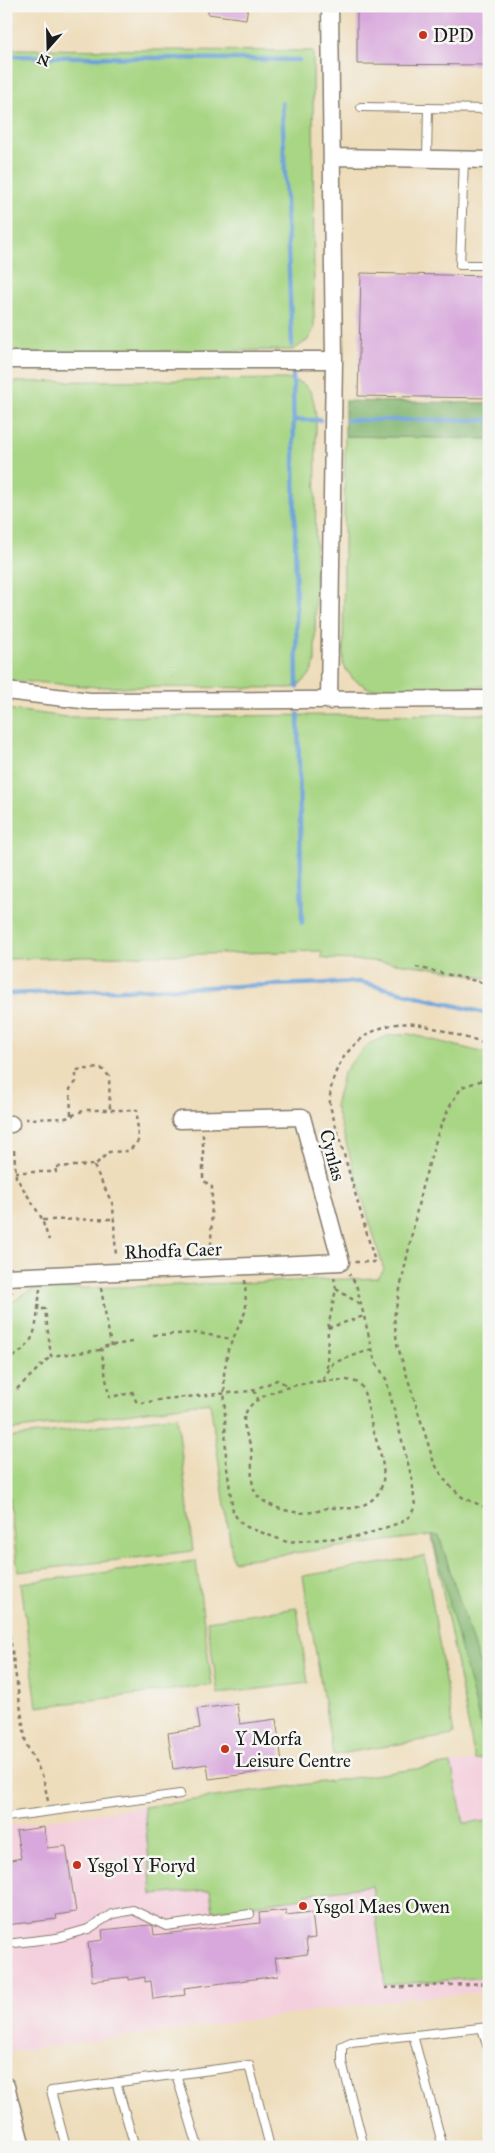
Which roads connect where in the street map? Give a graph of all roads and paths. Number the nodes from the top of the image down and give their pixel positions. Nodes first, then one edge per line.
1 (330, 6) edge
2 (361, 107) dead end
3 (428, 108) junction
4 (489, 109) edge
5 (333, 157) junction
6 (427, 159) junction
7 (464, 160) junction
8 (489, 160) edge
9 (489, 265) edge
10 (6, 360) edge
11 (334, 360) junction
12 (6, 691) edge
13 (489, 698) edge
14 (329, 701) junction
15 (416, 967) dead end
16 (489, 984) edge
17 (489, 1046) edge
18 (489, 1078) edge
19 (110, 1110) junction
20 (72, 1115) junction
21 (203, 1119) junction
22 (180, 1120) dead end
23 (8, 1124) edge
24 (6, 1150) edge
25 (94, 1166) junction
26 (15, 1172) junction
27 (114, 1219) junction
28 (43, 1220) junction
29 (49, 1240) dead end
30 (337, 1263) junction
31 (244, 1267) junction
32 (211, 1268) junction
33 (116, 1272) junction
34 (98, 1273) junction
35 (41, 1276) junction
36 (6, 1277) edge
37 (336, 1289) junction
38 (361, 1304) junction
39 (38, 1308) junction
40 (364, 1316) junction
41 (328, 1328) junction
42 (153, 1335) dead end
43 (232, 1339) junction
44 (132, 1342) dead end
45 (111, 1346) junction
46 (372, 1349) junction
47 (101, 1350) junction
48 (51, 1356) junction
49 (6, 1361) edge
50 (327, 1370) junction
51 (322, 1381) junction
52 (289, 1386) junction
53 (17, 1388) dead end
54 (254, 1390) junction
55 (224, 1392) junction
56 (258, 1399) junction
57 (489, 1509) edge
58 (6, 1611) edge
59 (180, 1794) dead end
60 (49, 1812) junction
61 (6, 1817) edge
62 (250, 1914) dead end
63 (6, 1944) edge
64 (489, 1982) edge
65 (385, 1988) dead end
66 (486, 2028) edge
67 (413, 2035) junction
68 (489, 2052) edge
69 (176, 2074) junction
70 (116, 2082) junction
71 (6, 2086) edge
72 (22, 2147) edge
73 (66, 2147) edge
74 (135, 2147) edge
75 (198, 2147) edge
76 (270, 2147) edge
77 (364, 2147) edge
78 (443, 2147) edge

1 - 5 street
2 - 3 lane
3 - 4 lane
3 - 6 lane
5 - 6 street
5 - 11 street
6 - 7 street
7 - 8 street
7 - 9 lane
10 - 11 street
11 - 14 street
12 - 14 street
13 - 14 street
15 - 16 path
17 - 30 path
18 - 57 path
19 - 20 path
19 - 20 path
19 - 25 path
20 - 23 path
21 - 22 street, Cynlas
21 - 30 street, Cynlas
21 - 32 path
24 - 26 path
25 - 26 path
25 - 27 path
26 - 28 path
27 - 28 path
27 - 33 path
28 - 29 path
30 - 31 street, Rhodfa Caer
30 - 37 path
30 - 38 path
31 - 32 street, Rhodfa Caer
31 - 43 path
32 - 33 street, Rhodfa Caer
33 - 34 street, Rhodfa Caer
34 - 35 street, Rhodfa Caer
34 - 45 path
35 - 36 street, Rhodfa Caer
35 - 39 path
37 - 38 path
37 - 41 path
38 - 40 path
39 - 48 path
39 - 49 path
40 - 41 path
40 - 46 path
41 - 50 path
42 - 43 path
43 - 55 path
44 - 45 path
45 - 47 path
46 - 50 path
46 - 55 path
47 - 48 path
47 - 55 path
48 - 53 path
50 - 51 path
51 - 52 path
51 - 56 path
52 - 54 path
52 - 56 path
54 - 55 path
54 - 56 path
58 - 60 path
59 - 60 lane
60 - 61 lane
62 - 63 lane
64 - 65 path
66 - 67 lane
66 - 68 lane
67 - 77 lane
67 - 78 lane
69 - 70 lane
69 - 75 lane
69 - 76 lane
70 - 73 lane
70 - 74 lane
71 - 72 street

